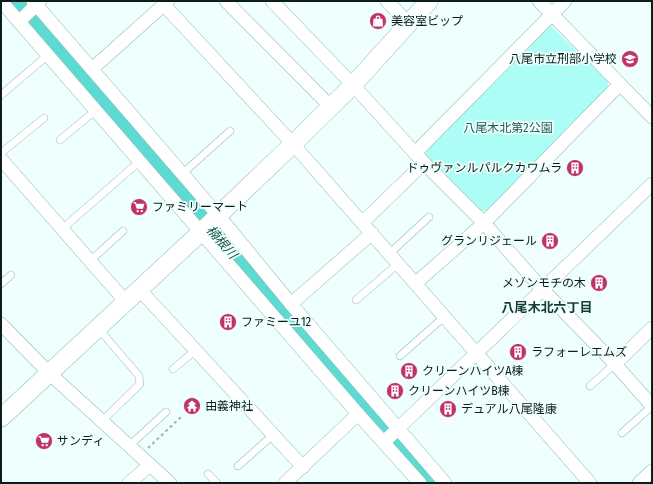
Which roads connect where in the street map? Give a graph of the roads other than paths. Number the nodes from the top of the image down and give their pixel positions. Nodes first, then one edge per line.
1 (226, 1) edge
2 (272, 1) edge
3 (387, 1) edge
4 (429, 1) edge
5 (539, 1) edge
6 (565, 1) edge
7 (166, 3) edge
8 (3, 7) edge
9 (30, 9) edge
10 (552, 14) junction
11 (408, 23) junction
12 (48, 55) junction
13 (92, 69) junction
14 (619, 84) junction
15 (353, 85) junction
16 (1, 95) edge
17 (330, 106) junction
18 (96, 110) junction
19 (652, 117) edge
20 (44, 118) dead end
21 (230, 131) dead end
22 (60, 140) dead end
23 (293, 144) junction
24 (415, 153) junction
25 (1, 154) edge
26 (1, 160) edge
27 (140, 162) junction
28 (424, 163) junction
29 (182, 174) junction
30 (652, 184) edge
31 (218, 216) junction
32 (429, 217) dead end
33 (363, 222) junction
34 (484, 222) junction
35 (62, 229) junction
36 (123, 232) dead end
37 (201, 232) junction
38 (372, 233) junction
39 (390, 253) junction
40 (90, 261) junction
41 (399, 263) junction
42 (10, 275) dead end
43 (416, 283) junction
44 (1, 284) edge
45 (139, 289) junction
46 (543, 290) junction
47 (356, 300) dead end
48 (126, 302) junction
49 (291, 304) junction
50 (445, 316) junction
51 (1, 324) edge
52 (98, 328) junction
53 (652, 328) edge
54 (196, 350) junction
55 (478, 353) junction
56 (400, 356) dead end
57 (614, 364) junction
58 (173, 369) dead end
59 (49, 373) junction
60 (590, 386) dead end
61 (652, 406) edge
62 (166, 412) dead end
63 (358, 414) junction
64 (1, 418) edge
65 (102, 421) junction
66 (622, 433) dead end
67 (273, 435) junction
68 (392, 435) junction
69 (129, 446) junction
70 (150, 465) junction
71 (238, 466) dead end
72 (303, 467) junction
73 (652, 471) edge
74 (208, 474) dead end
75 (130, 483) edge
76 (170, 483) edge
77 (217, 483) edge
78 (285, 483) edge
79 (420, 483) edge
80 (445, 483) edge
81 (590, 483) edge
82 (639, 483) edge

1 - 17 street
2 - 15 street
3 - 11 street
4 - 11 street
5 - 10 street
6 - 10 street
7 - 13 street
7 - 23 street
8 - 9 street
9 - 12 street
9 - 13 street
10 - 14 street
10 - 24 street
11 - 15 street
12 - 16 lane
12 - 18 street
13 - 29 street
14 - 19 street
14 - 34 street
15 - 17 street
15 - 24 street
17 - 23 street
18 - 22 lane
18 - 27 street
20 - 25 lane
21 - 29 lane
23 - 31 street
23 - 33 street
24 - 28 street
26 - 35 street
27 - 35 lane
27 - 37 street
28 - 33 street
28 - 34 street
29 - 31 street
30 - 46 street
31 - 37 street
31 - 49 street
32 - 39 lane
33 - 38 street
34 - 43 street
34 - 46 street
35 - 40 street
36 - 40 lane
37 - 45 street
37 - 63 street
38 - 39 street
38 - 49 street
39 - 41 street
40 - 48 street
41 - 43 street
41 - 47 lane
42 - 44 lane
43 - 50 street
45 - 48 street
45 - 54 street
46 - 55 street
46 - 57 street
48 - 52 street
49 - 68 street
50 - 55 street
50 - 56 lane
51 - 59 street
52 - 59 street
52 - 65 lane
53 - 57 street
54 - 58 lane
54 - 67 street
55 - 68 street
55 - 81 street
57 - 60 lane
57 - 61 street
59 - 64 street
59 - 65 street
61 - 66 lane
62 - 69 lane
63 - 68 street
63 - 72 street
65 - 69 street
67 - 71 lane
67 - 72 street
68 - 79 street
68 - 80 street
69 - 70 street
70 - 75 street
70 - 76 street
72 - 78 street
73 - 82 street
74 - 77 lane

